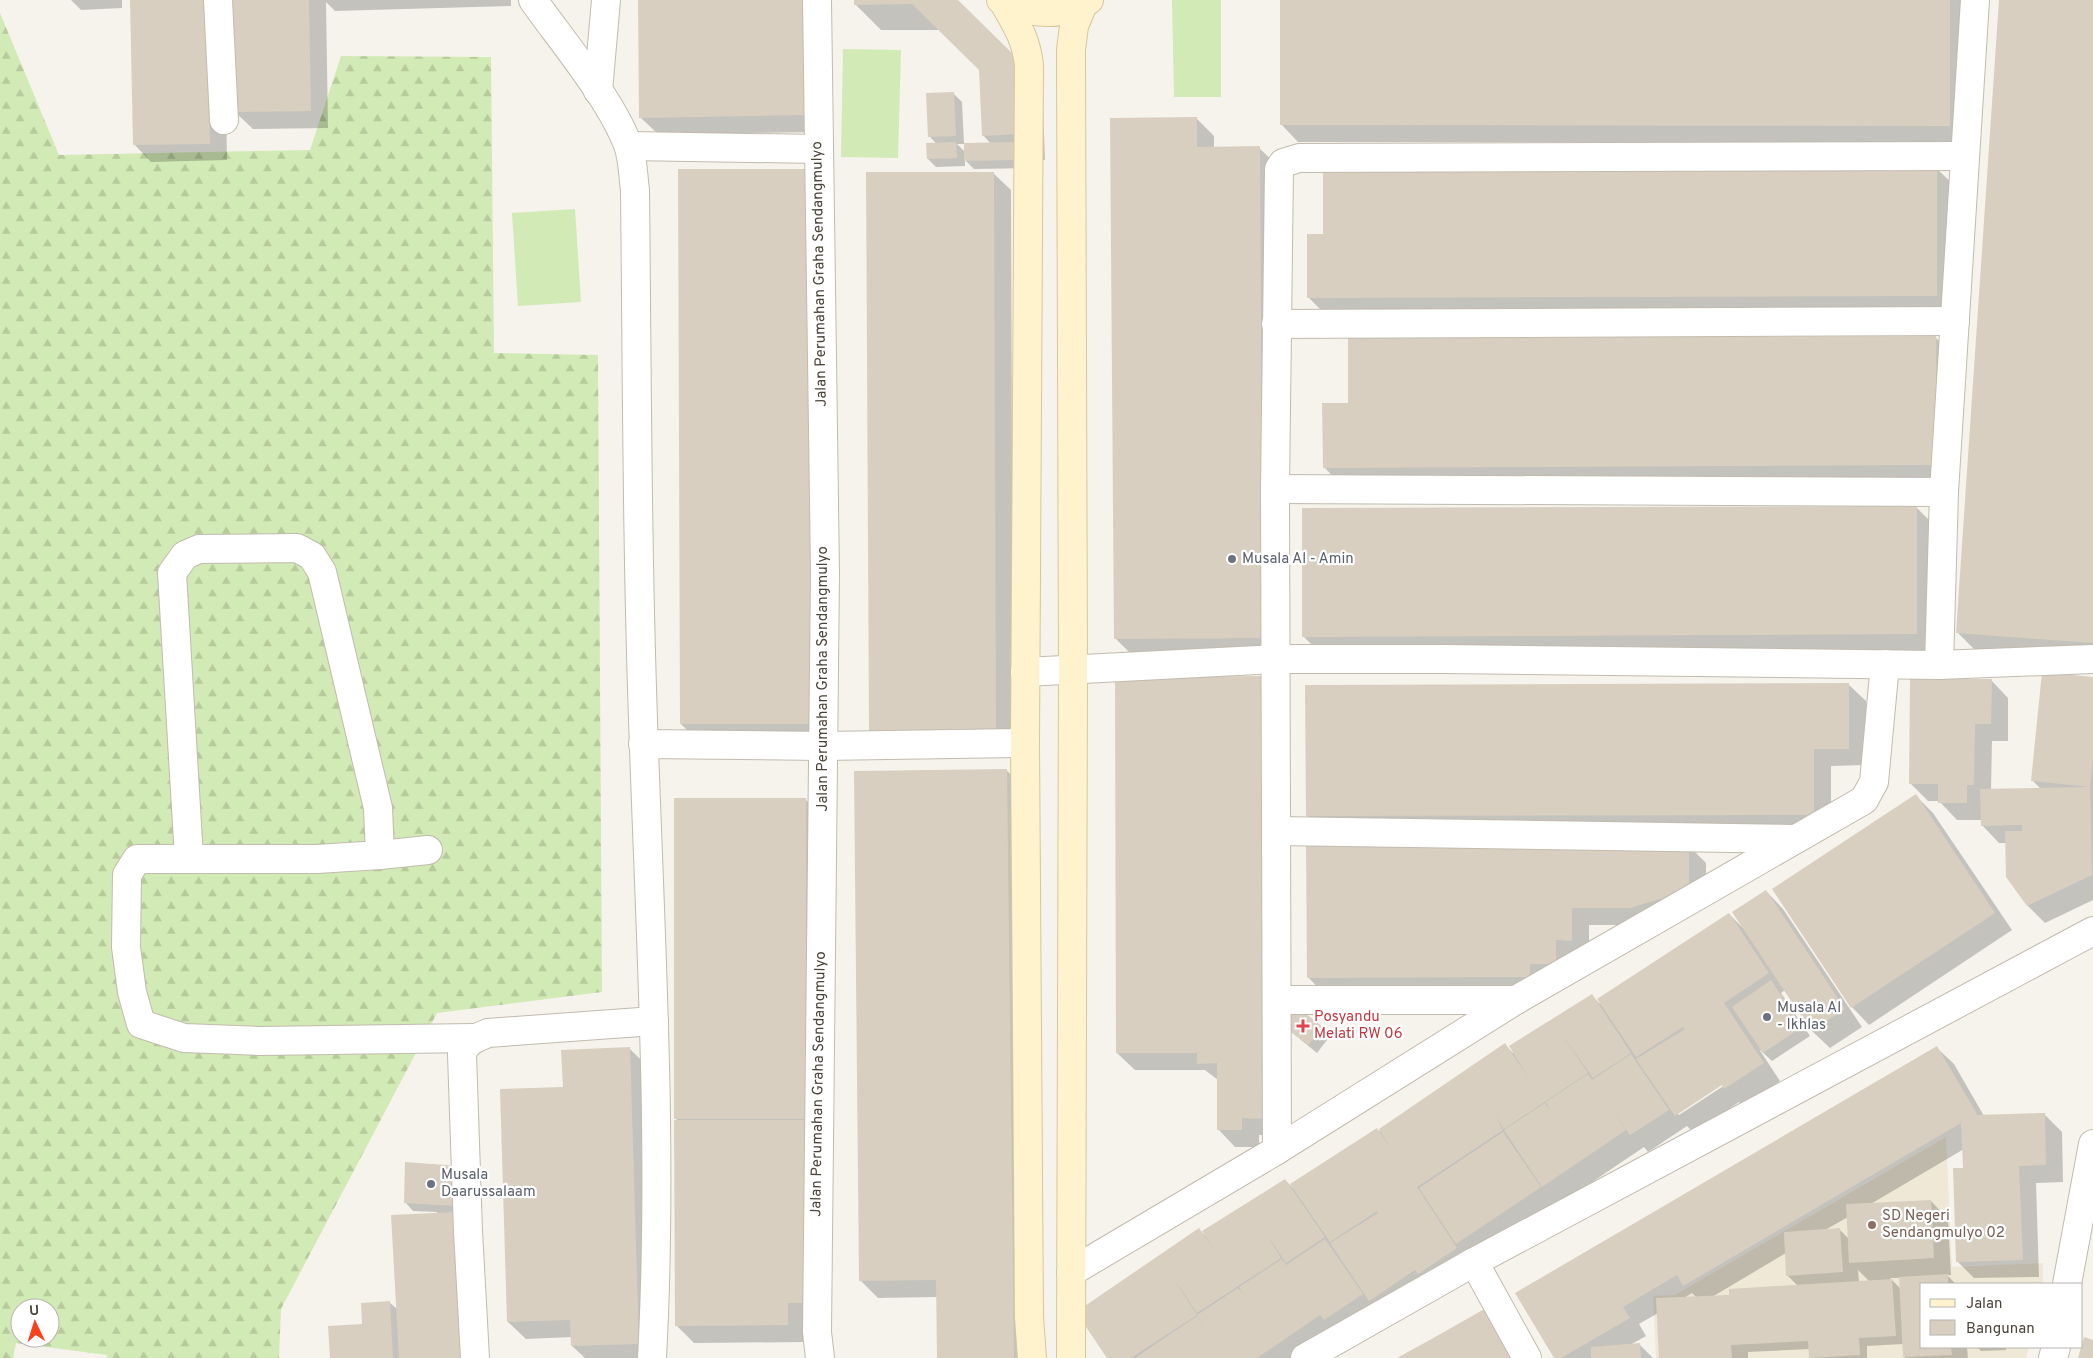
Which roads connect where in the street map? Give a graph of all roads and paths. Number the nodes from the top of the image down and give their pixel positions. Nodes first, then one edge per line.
1 (218, 0) edge
2 (533, 0) edge
3 (606, 0) edge
4 (817, 0) edge
5 (1002, 0) edge
6 (1975, 0) edge
7 (1086, 2) edge
8 (598, 91) junction
9 (224, 120) dead end
10 (629, 146) junction
11 (818, 149) junction
12 (1965, 156) junction
13 (1955, 321) junction
14 (1276, 324) junction
15 (1275, 489) junction
16 (1944, 492) junction
17 (1275, 659) junction
18 (2093, 659) edge
19 (1885, 664) junction
20 (1939, 665) junction
21 (1073, 670) junction
22 (1025, 672) junction
23 (1025, 743) junction
24 (643, 744) junction
25 (823, 746) junction
26 (1276, 831) junction
27 (1798, 839) junction
28 (428, 850) dead end
29 (380, 855) junction
30 (190, 858) junction
31 (2093, 931) edge
32 (1277, 1000) junction
33 (1516, 1000) junction
34 (654, 1021) junction
35 (474, 1038) junction
36 (2093, 1144) edge
37 (1277, 1150) junction
38 (1071, 1177) junction
39 (1029, 1179) junction
40 (1474, 1262) junction
41 (2082, 1262) edge
42 (1071, 1272) junction
43 (2068, 1283) edge
44 (475, 1358) edge
45 (652, 1358) edge
46 (820, 1358) edge
47 (1032, 1358) edge
48 (1071, 1358) edge
49 (1305, 1358) edge
50 (1527, 1358) edge

1 - 9 street
2 - 8 street
3 - 8 street
4 - 11 street, Jalan Perumahan Graha Sendangmulyo
5 - 7 main road
5 - 22 main road
6 - 12 street
7 - 21 main road
8 - 10 street
10 - 11 street
10 - 24 street
11 - 25 street, Jalan Perumahan Graha Sendangmulyo
12 - 13 street
12 - 14 street
13 - 14 street
13 - 16 street
14 - 15 street
15 - 16 street
15 - 17 street
16 - 20 street
17 - 19 street
17 - 21 street
17 - 26 street
18 - 20 street
19 - 20 street
19 - 27 street
21 - 22 street
21 - 38 main road
22 - 23 main road
23 - 25 street
23 - 39 main road
24 - 25 street
24 - 34 street
25 - 46 street, Jalan Perumahan Graha Sendangmulyo
26 - 27 street
26 - 32 street
27 - 33 street
28 - 29 street
29 - 30 street
29 - 30 street
30 - 35 street
31 - 40 street
32 - 33 street
32 - 37 street
33 - 37 street
34 - 35 street
34 - 45 street
35 - 44 street
36 - 41 street
37 - 42 street
38 - 39 main road
38 - 42 main road
39 - 47 main road
40 - 49 street
40 - 50 street
41 - 43 street
42 - 48 main road

